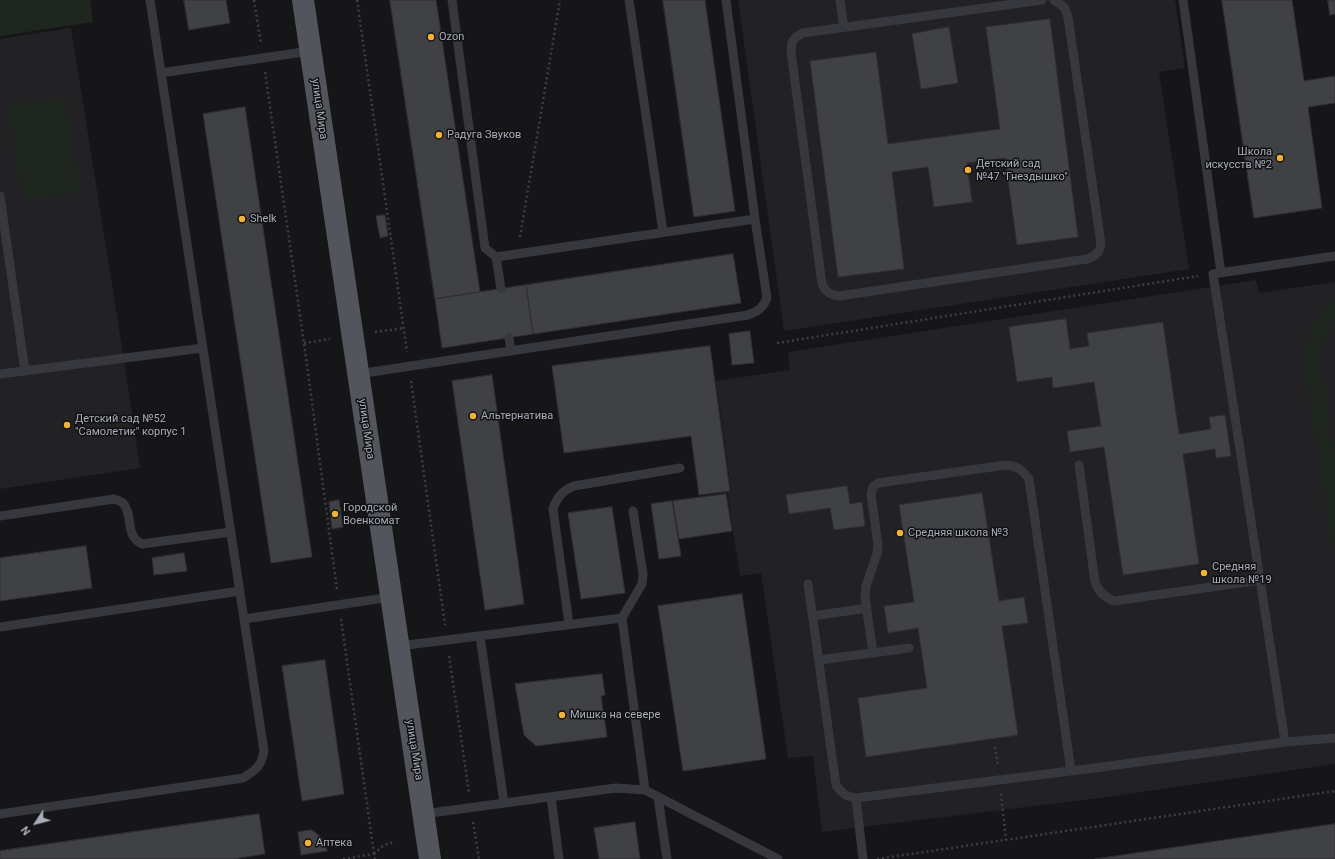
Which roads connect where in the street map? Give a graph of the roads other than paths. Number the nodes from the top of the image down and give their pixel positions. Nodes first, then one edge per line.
1 (150, 0) edge
2 (303, 0) edge
3 (452, 0) edge
4 (629, 0) edge
5 (726, 0) edge
6 (840, 0) edge
7 (1042, 0) edge
8 (1054, 0) edge
9 (1183, 0) edge
10 (844, 27) junction
11 (311, 51) junction
12 (161, 73) junction
13 (0, 196) edge
14 (755, 219) junction
15 (663, 232) junction
16 (1335, 256) edge
17 (496, 257) junction
18 (1217, 274) junction
19 (501, 288) dead end
20 (509, 338) dead end
21 (203, 348) junction
22 (511, 351) junction
23 (24, 371) junction
24 (0, 374) edge
25 (358, 374) junction
26 (1079, 465) dead end
27 (680, 468) dead end
28 (633, 511) dead end
29 (0, 516) edge
30 (231, 532) junction
31 (1260, 580) junction
32 (808, 584) dead end
33 (240, 591) junction
34 (391, 596) junction
35 (867, 608) junction
36 (813, 616) junction
37 (622, 618) junction
38 (244, 619) junction
39 (569, 624) junction
40 (0, 627) edge
41 (480, 636) junction
42 (398, 646) junction
43 (909, 648) dead end
44 (873, 653) junction
45 (819, 660) junction
46 (1335, 738) edge
47 (1285, 742) junction
48 (1071, 771) junction
49 (645, 790) junction
50 (551, 797) junction
51 (658, 797) junction
52 (856, 798) junction
53 (504, 803) junction
54 (0, 814) edge
55 (423, 814) junction
56 (430, 859) edge
57 (559, 859) edge
58 (667, 859) edge
59 (778, 859) edge
60 (863, 859) edge

1 - 12 lane
2 - 11 main road, улица Мира
3 - 17 lane
4 - 15 lane
5 - 14 lane
6 - 10 lane
7 - 10 lane
8 - 10 lane
9 - 18 lane
11 - 12 lane
11 - 25 main road, улица Мира
12 - 21 lane
13 - 23 lane
14 - 15 lane
14 - 22 lane
15 - 17 lane
16 - 18 lane
17 - 19 lane
18 - 31 lane
20 - 22 lane
21 - 23 lane
21 - 30 lane
22 - 25 lane
23 - 24 lane
25 - 34 main road, улица Мира
26 - 31 lane
27 - 39 lane
28 - 37 lane
29 - 30 lane
30 - 33 lane
31 - 47 lane
32 - 36 lane
33 - 38 lane
33 - 40 lane
34 - 38 lane
34 - 42 main road, улица Мира
35 - 36 lane
35 - 44 lane
35 - 48 lane
36 - 45 lane
37 - 39 lane
37 - 49 lane
38 - 54 lane
39 - 41 lane
41 - 42 lane
41 - 53 lane
42 - 55 main road, улица Мира
43 - 44 lane
44 - 45 lane
45 - 52 lane
46 - 47 lane
47 - 48 lane
48 - 52 lane
49 - 50 lane
49 - 51 lane
50 - 53 lane
50 - 57 lane
51 - 58 lane
51 - 59 lane
52 - 60 lane
53 - 55 lane
55 - 56 main road, улица Мира

